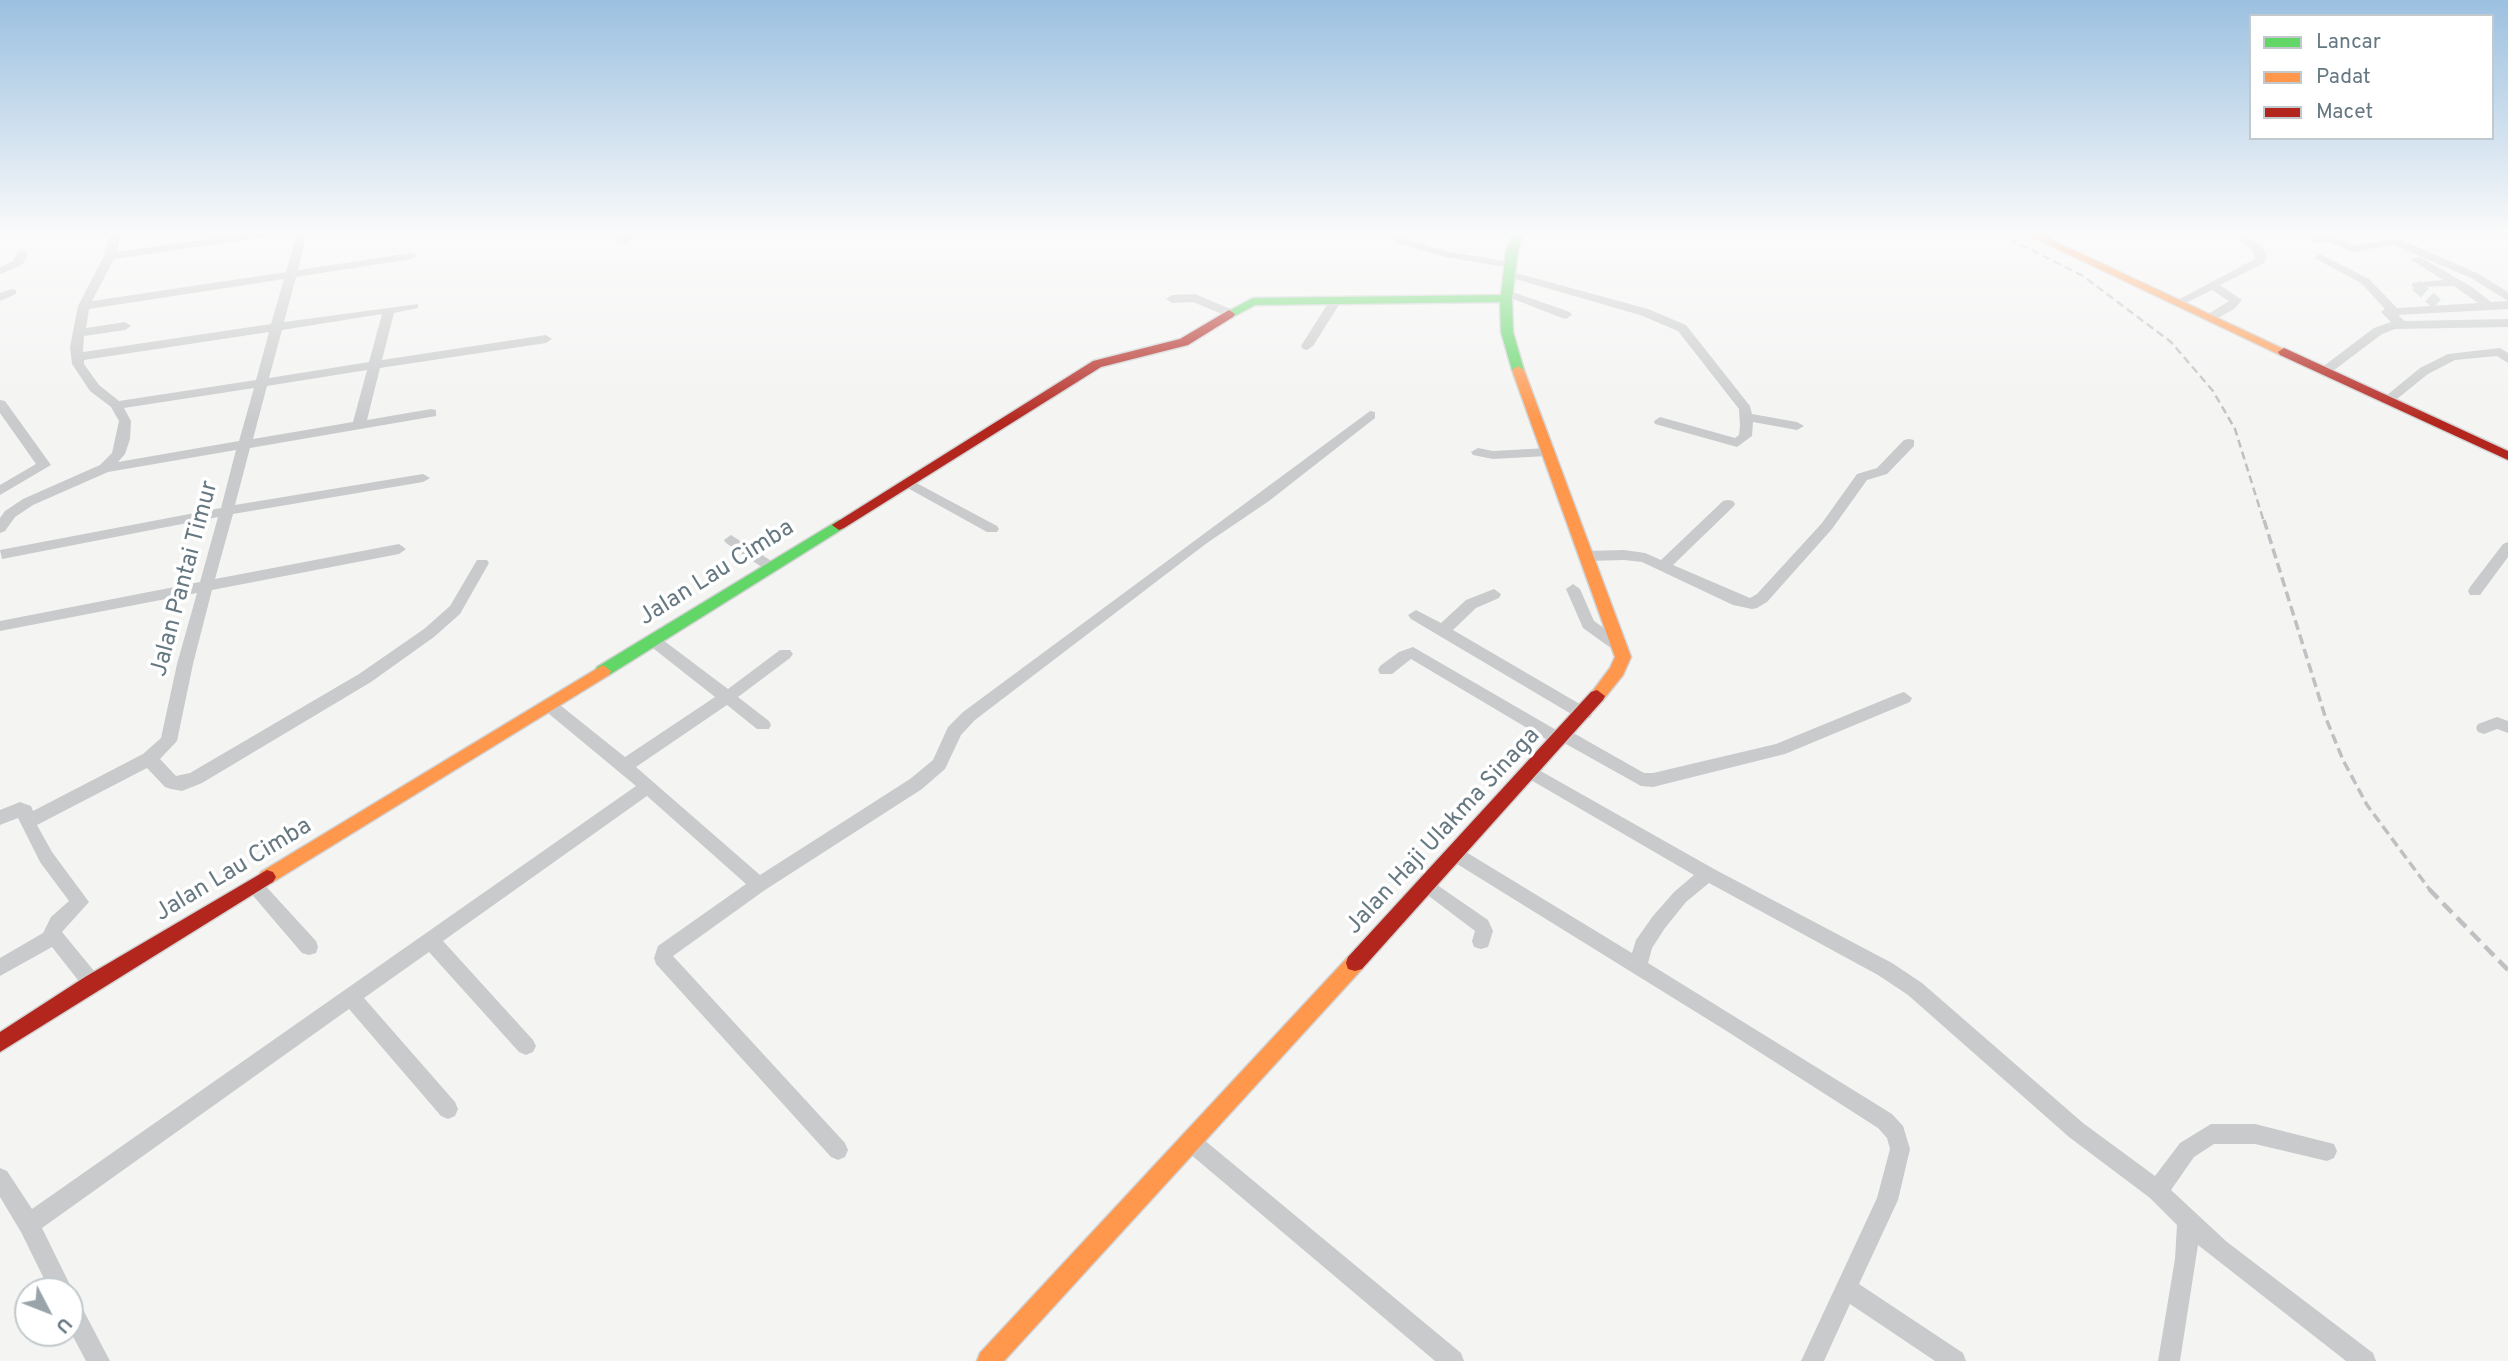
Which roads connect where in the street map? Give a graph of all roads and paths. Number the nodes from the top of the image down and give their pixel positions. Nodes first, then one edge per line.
1 (1507, 296) edge
2 (89, 297) edge
3 (147, 297) edge
4 (284, 297) edge
5 (1485, 297) edge
6 (1509, 297) edge
7 (1596, 297) edge
8 (2164, 297) edge
9 (2190, 297) edge
10 (2230, 297) edge
11 (2380, 297) edge
12 (2476, 297) edge
13 (1172, 299) dead end
14 (1336, 300) junction
15 (2178, 303) junction
16 (2508, 305) edge
17 (84, 306) junction
18 (414, 306) dead end
19 (2489, 307) junction
20 (388, 310) junction
21 (2393, 310) junction
22 (1229, 313) junction
23 (1566, 315) dead end
24 (2211, 318) junction
25 (2508, 323) edge
26 (2401, 324) junction
27 (125, 326) dead end
28 (276, 327) junction
29 (79, 333) junction
30 (546, 339) dead end
31 (1307, 346) dead end
32 (77, 357) junction
33 (2508, 359) edge
34 (374, 364) junction
35 (2325, 371) junction
36 (262, 383) junction
37 (2387, 400) junction
38 (0, 404) edge
39 (116, 405) junction
40 (431, 413) dead end
41 (1370, 415) dead end
42 (1747, 417) junction
43 (1660, 421) dead end
44 (359, 424) junction
45 (1797, 426) dead end
46 (247, 443) junction
47 (1909, 443) dead end
48 (1478, 452) dead end
49 (1547, 452) junction
50 (2508, 456) edge
51 (105, 468) junction
52 (423, 478) dead end
53 (909, 483) junction
54 (0, 491) edge
55 (1728, 503) dead end
56 (226, 512) junction
57 (0, 528) edge
58 (992, 529) dead end
59 (731, 540) dead end
60 (2508, 547) edge
61 (400, 549) dead end
62 (1, 556) edge
63 (1587, 556) junction
64 (482, 563) dead end
65 (1664, 565) junction
66 (771, 567) junction
67 (206, 586) junction
68 (1573, 589) dead end
69 (2475, 591) dead end
70 (1494, 594) dead end
71 (1416, 615) dead end
72 (0, 626) edge
73 (1443, 630) junction
74 (654, 641) junction
75 (1620, 647) junction
76 (785, 654) dead end
77 (1386, 670) dead end
78 (726, 695) junction
79 (1904, 698) dead end
80 (550, 705) junction
81 (1584, 714) junction
82 (763, 725) dead end
83 (2508, 727) edge
84 (2484, 728) dead end
85 (1562, 737) junction
86 (149, 759) junction
87 (624, 766) junction
88 (1530, 771) junction
89 (647, 787) junction
90 (0, 818) edge
91 (27, 822) junction
92 (1455, 853) junction
93 (1708, 874) junction
94 (759, 885) junction
95 (1427, 885) junction
96 (255, 886) junction
97 (54, 936) junction
98 (431, 940) junction
99 (1481, 941) dead end
100 (309, 947) dead end
101 (1638, 966) junction
102 (0, 968) edge
103 (92, 983) junction
104 (351, 998) junction
105 (0, 1043) edge
106 (526, 1046) dead end
107 (448, 1109) dead end
108 (1190, 1142) junction
109 (838, 1150) dead end
110 (2327, 1151) dead end
111 (0, 1178) edge
112 (2157, 1191) junction
113 (2188, 1221) junction
114 (29, 1224) junction
115 (55, 1277) edge
116 (1846, 1287) junction
117 (84, 1334) edge
118 (99, 1361) edge
119 (988, 1361) edge
120 (1453, 1361) edge
121 (1812, 1361) edge
122 (1955, 1361) edge
123 (2169, 1361) edge
124 (2365, 1361) edge

1 - 49 main road
2 - 17 street
3 - 17 street
4 - 28 street, Jalan Pantai Timur
5 - 14 main road, Jalan Lau Cimba
6 - 23 street
7 - 42 street
8 - 15 main road
9 - 15 street
10 - 24 street
11 - 21 street
12 - 19 street
13 - 22 street
14 - 22 main road, Jalan Lau Cimba
14 - 31 street
15 - 24 main road
16 - 19 street
17 - 29 street
18 - 20 street
19 - 21 street
20 - 28 street
20 - 34 street
21 - 26 street
22 - 53 main road, Jalan Lau Cimba
24 - 35 main road
25 - 26 street
26 - 35 street
27 - 29 street
28 - 32 street
28 - 36 street, Jalan Pantai Timur
29 - 32 street
30 - 34 street
32 - 39 street
33 - 37 street
34 - 36 street
34 - 44 street
35 - 37 main road
36 - 39 street
36 - 46 street, Jalan Pantai Timur
37 - 50 main road
38 - 54 street
39 - 51 street
40 - 44 street
41 - 94 street
42 - 43 street
42 - 45 street
44 - 46 street
46 - 51 street
46 - 56 street, Jalan Pantai Timur
47 - 65 street
48 - 49 street
49 - 63 main road
51 - 57 street
52 - 56 street
53 - 58 street
53 - 66 main road, Jalan Lau Cimba
55 - 65 street
56 - 62 street
56 - 67 street, Jalan Pantai Timur
59 - 66 street
60 - 69 street
61 - 67 street
63 - 65 street
63 - 75 main road
64 - 86 street
66 - 74 main road, Jalan Lau Cimba
67 - 72 street
67 - 86 street, Jalan Pantai Timur
68 - 75 street
70 - 73 street
71 - 73 street
73 - 81 street
74 - 78 street
74 - 80 main road, Jalan Lau Cimba
75 - 81 main road, Jalan Haji Ulakma Sinaga
76 - 78 street
77 - 85 street
78 - 82 street
78 - 87 street
79 - 85 street
80 - 87 street
80 - 96 main road, Jalan Lau Cimba
81 - 85 main road, Jalan Haji Ulakma Sinaga
83 - 84 street
85 - 88 main road, Jalan Haji Ulakma Sinaga
86 - 91 street, Jalan Pantai Timur
87 - 89 street
88 - 92 main road, Jalan Haji Ulakma Sinaga
88 - 93 street
89 - 94 street
89 - 98 street
90 - 91 street
91 - 97 street
92 - 95 main road, Jalan Haji Ulakma Sinaga
92 - 101 street
93 - 101 street
93 - 112 street
94 - 109 street
95 - 99 street
95 - 108 main road, Jalan Haji Ulakma Sinaga
96 - 100 street
96 - 103 main road, Jalan Lau Cimba
97 - 102 street
97 - 103 street
98 - 104 street
98 - 106 street
101 - 116 street
103 - 105 main road, Jalan Lau Cimba
104 - 107 street
104 - 114 street
108 - 119 main road, Jalan Haji Ulakma Sinaga
108 - 120 street
110 - 112 street
111 - 114 street
112 - 113 street
113 - 123 street
113 - 124 street
114 - 115 street
116 - 121 street
116 - 122 street
117 - 118 street

